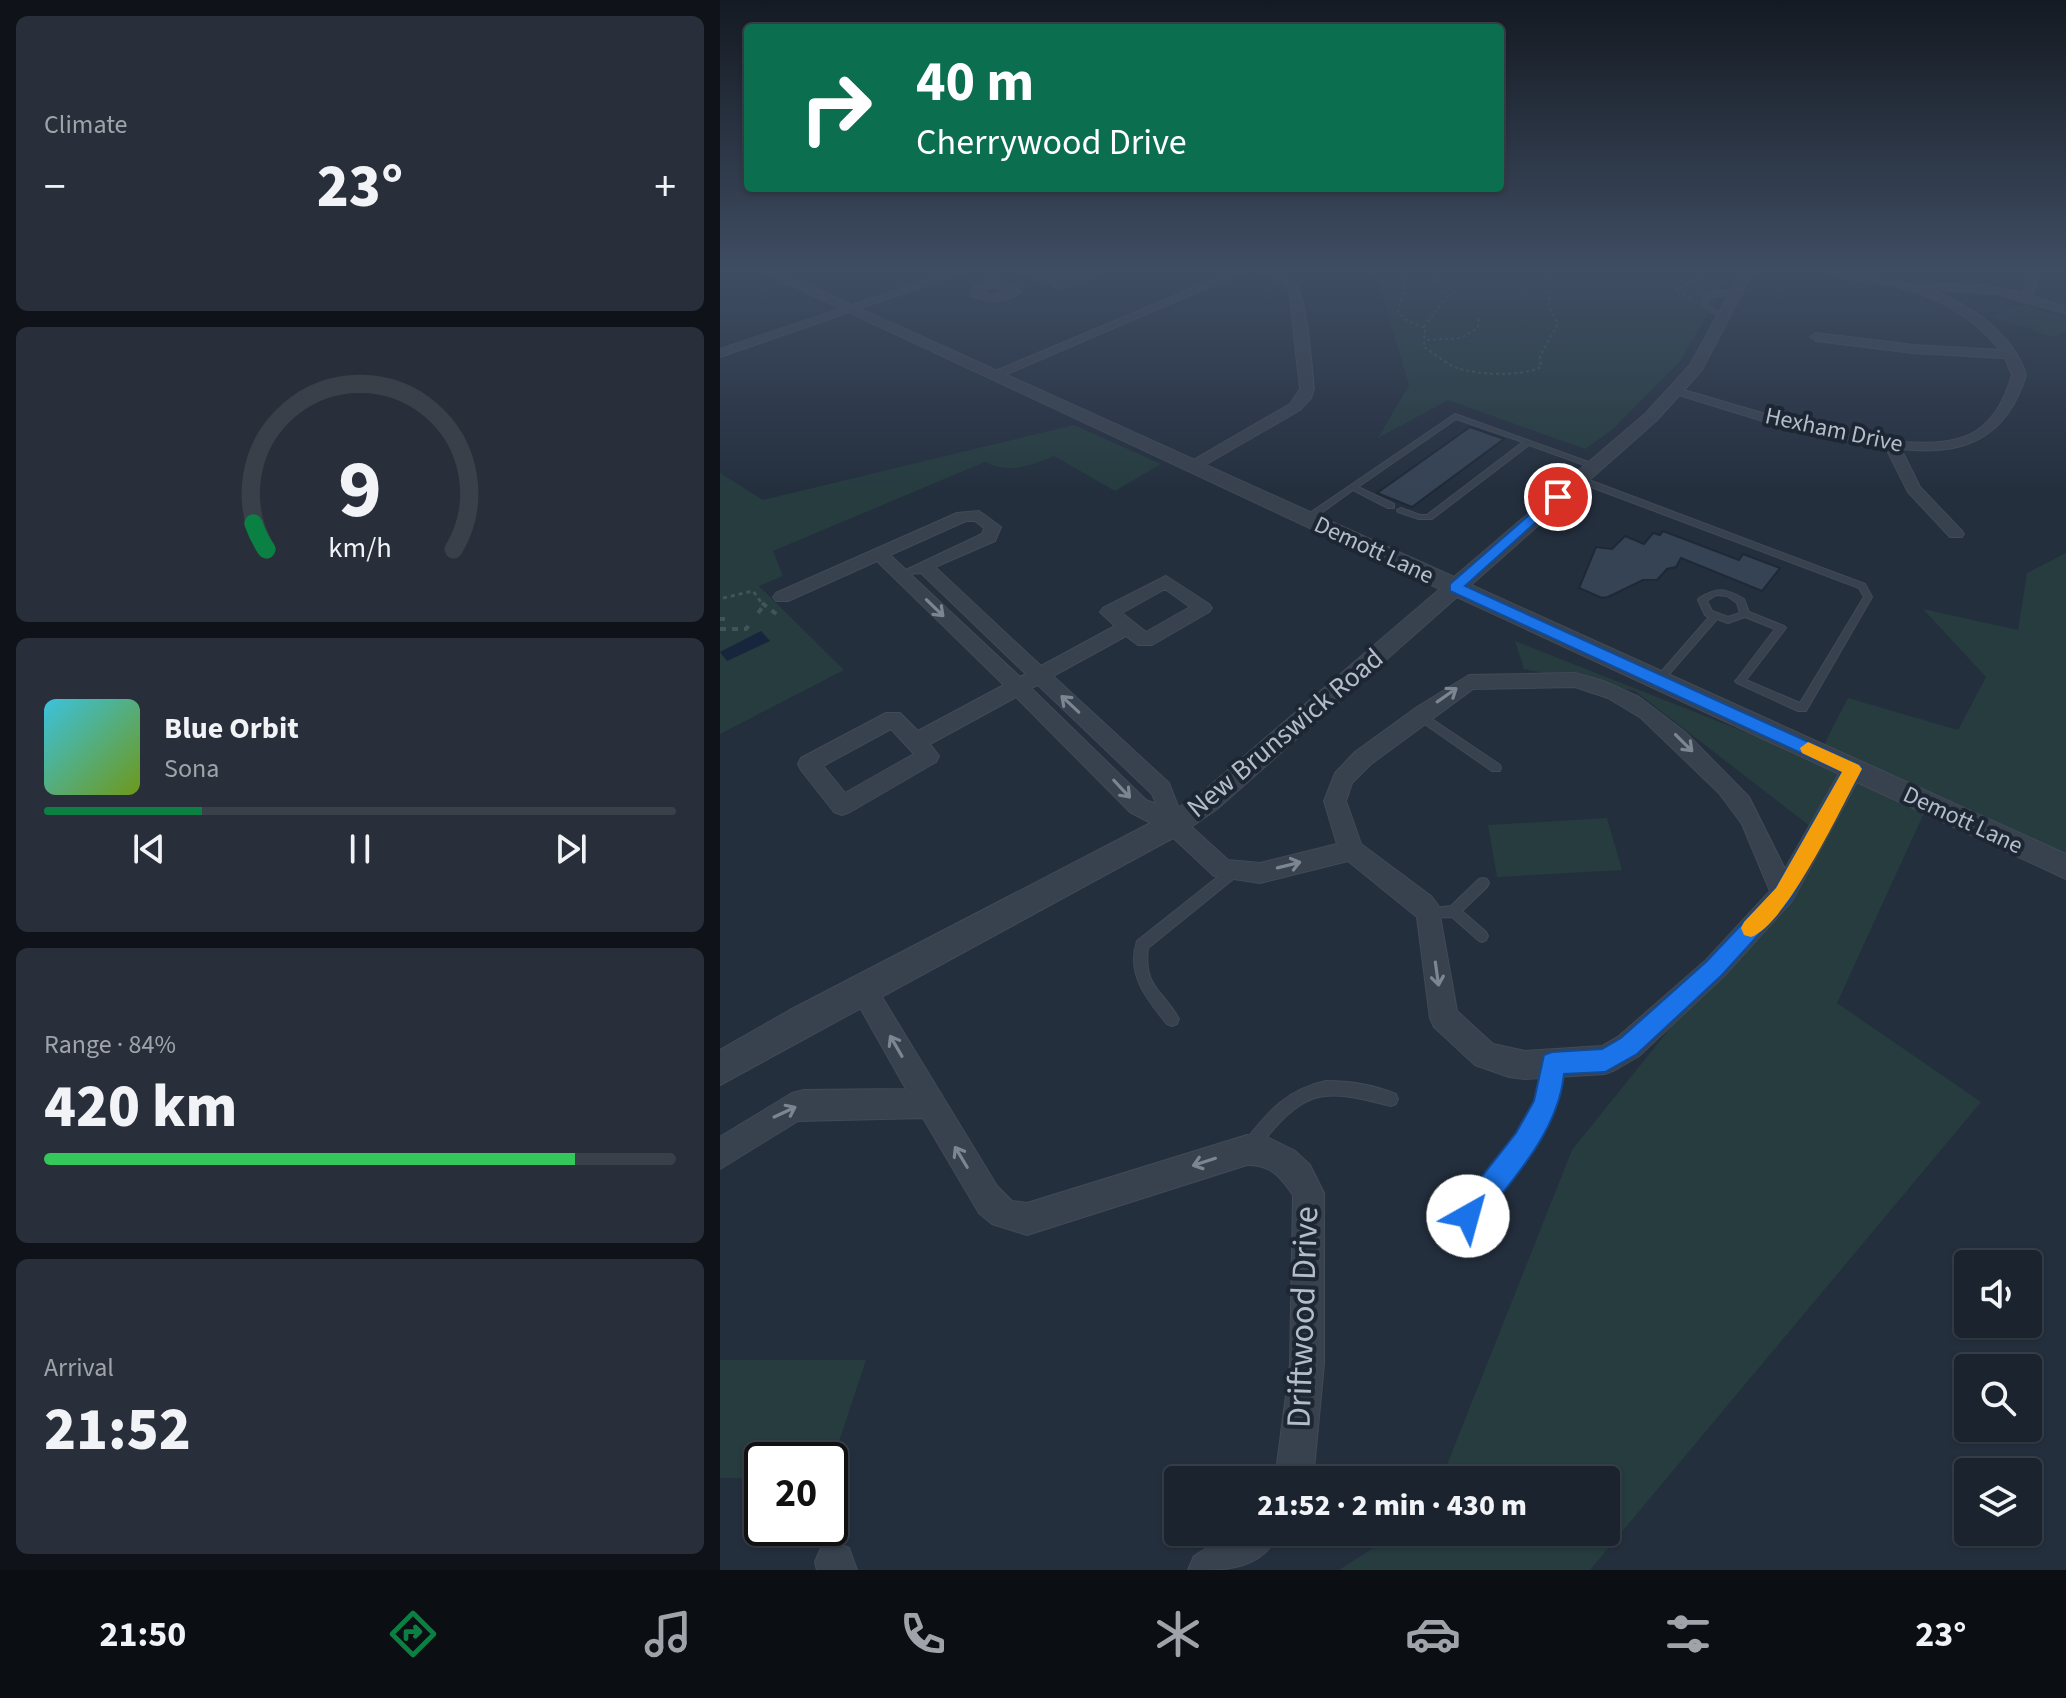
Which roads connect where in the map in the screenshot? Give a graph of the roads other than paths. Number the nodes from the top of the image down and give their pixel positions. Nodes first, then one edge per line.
1 (743, 345) edge
2 (928, 345) edge
3 (1064, 345) edge
4 (1302, 345) edge
5 (1709, 345) edge
6 (1883, 345) edge
7 (2004, 345) edge
8 (720, 353) edge
9 (2010, 354) junction
10 (993, 375) junction
11 (1676, 392) junction
12 (1528, 442) junction
13 (1893, 447) junction
14 (1193, 466) junction
15 (1586, 472) junction
16 (1352, 487) junction
17 (1307, 519) junction
18 (1956, 534) dead end
19 (879, 554) junction
20 (923, 566) junction
21 (901, 576) junction
22 (1455, 587) junction
23 (782, 597) dead end
24 (1745, 614) junction
25 (1714, 617) junction
26 (1128, 627) dead end
27 (1038, 675) junction
28 (1660, 679) junction
29 (1017, 686) junction
30 (1420, 715) junction
31 (916, 742) junction
32 (1496, 768) dead end
33 (1853, 769) junction
34 (1174, 824) junction
35 (1351, 850) junction
36 (2066, 867) edge
37 (1233, 872) junction
38 (1483, 883) dead end
39 (1783, 894) junction
40 (1441, 912) junction
41 (1482, 936) dead end
42 (862, 988) junction
43 (1172, 1019) dead end
44 (1552, 1064) junction
45 (720, 1068) edge
46 (1391, 1099) dead end
47 (929, 1103) junction
48 (1247, 1150) junction
49 (720, 1154) edge
50 (1468, 1216) dead end
51 (1296, 1466) edge
52 (1245, 1546) edge
53 (1208, 1570) edge

1 - 8 street
2 - 10 street, Demott Lane
3 - 10 street
4 - 14 street
5 - 11 street, New Brunswick Road
6 - 9 street
7 - 9 street
9 - 13 street, Hexham Drive
10 - 14 street, Demott Lane
11 - 13 street, Hexham Drive
11 - 15 street, New Brunswick Road
12 - 15 lane
12 - 16 lane
12 - 16 lane
13 - 18 street
14 - 17 street, Demott Lane
15 - 22 street, New Brunswick Road
15 - 24 lane
16 - 17 lane
17 - 22 street, Demott Lane
19 - 20 street
19 - 21 street
19 - 23 street
20 - 21 street
20 - 27 street
21 -> 29 street
22 - 28 street, Demott Lane
22 - 34 street, New Brunswick Road
24 - 25 lane
24 - 25 lane
25 - 28 lane
26 - 27 street
27 - 29 street
34 -> 27 street
28 - 33 street, Demott Lane
29 - 31 street
29 -> 34 street
30 - 32 lane
30 - 35 street
30 -> 39 street
31 - 31 street
33 - 36 street, Demott Lane
33 - 39 street
34 - 37 street
34 - 42 street, New Brunswick Road
37 -> 35 street
35 - 40 street
37 - 43 lane
38 - 40 lane
39 - 44 street
40 - 41 lane
40 -> 44 street
42 - 45 street, New Brunswick Road
47 -> 42 street
44 - 50 lane
46 - 48 lane
48 -> 47 street
49 -> 47 street
48 - 51 street, Driftwood Drive
52 - 53 street

